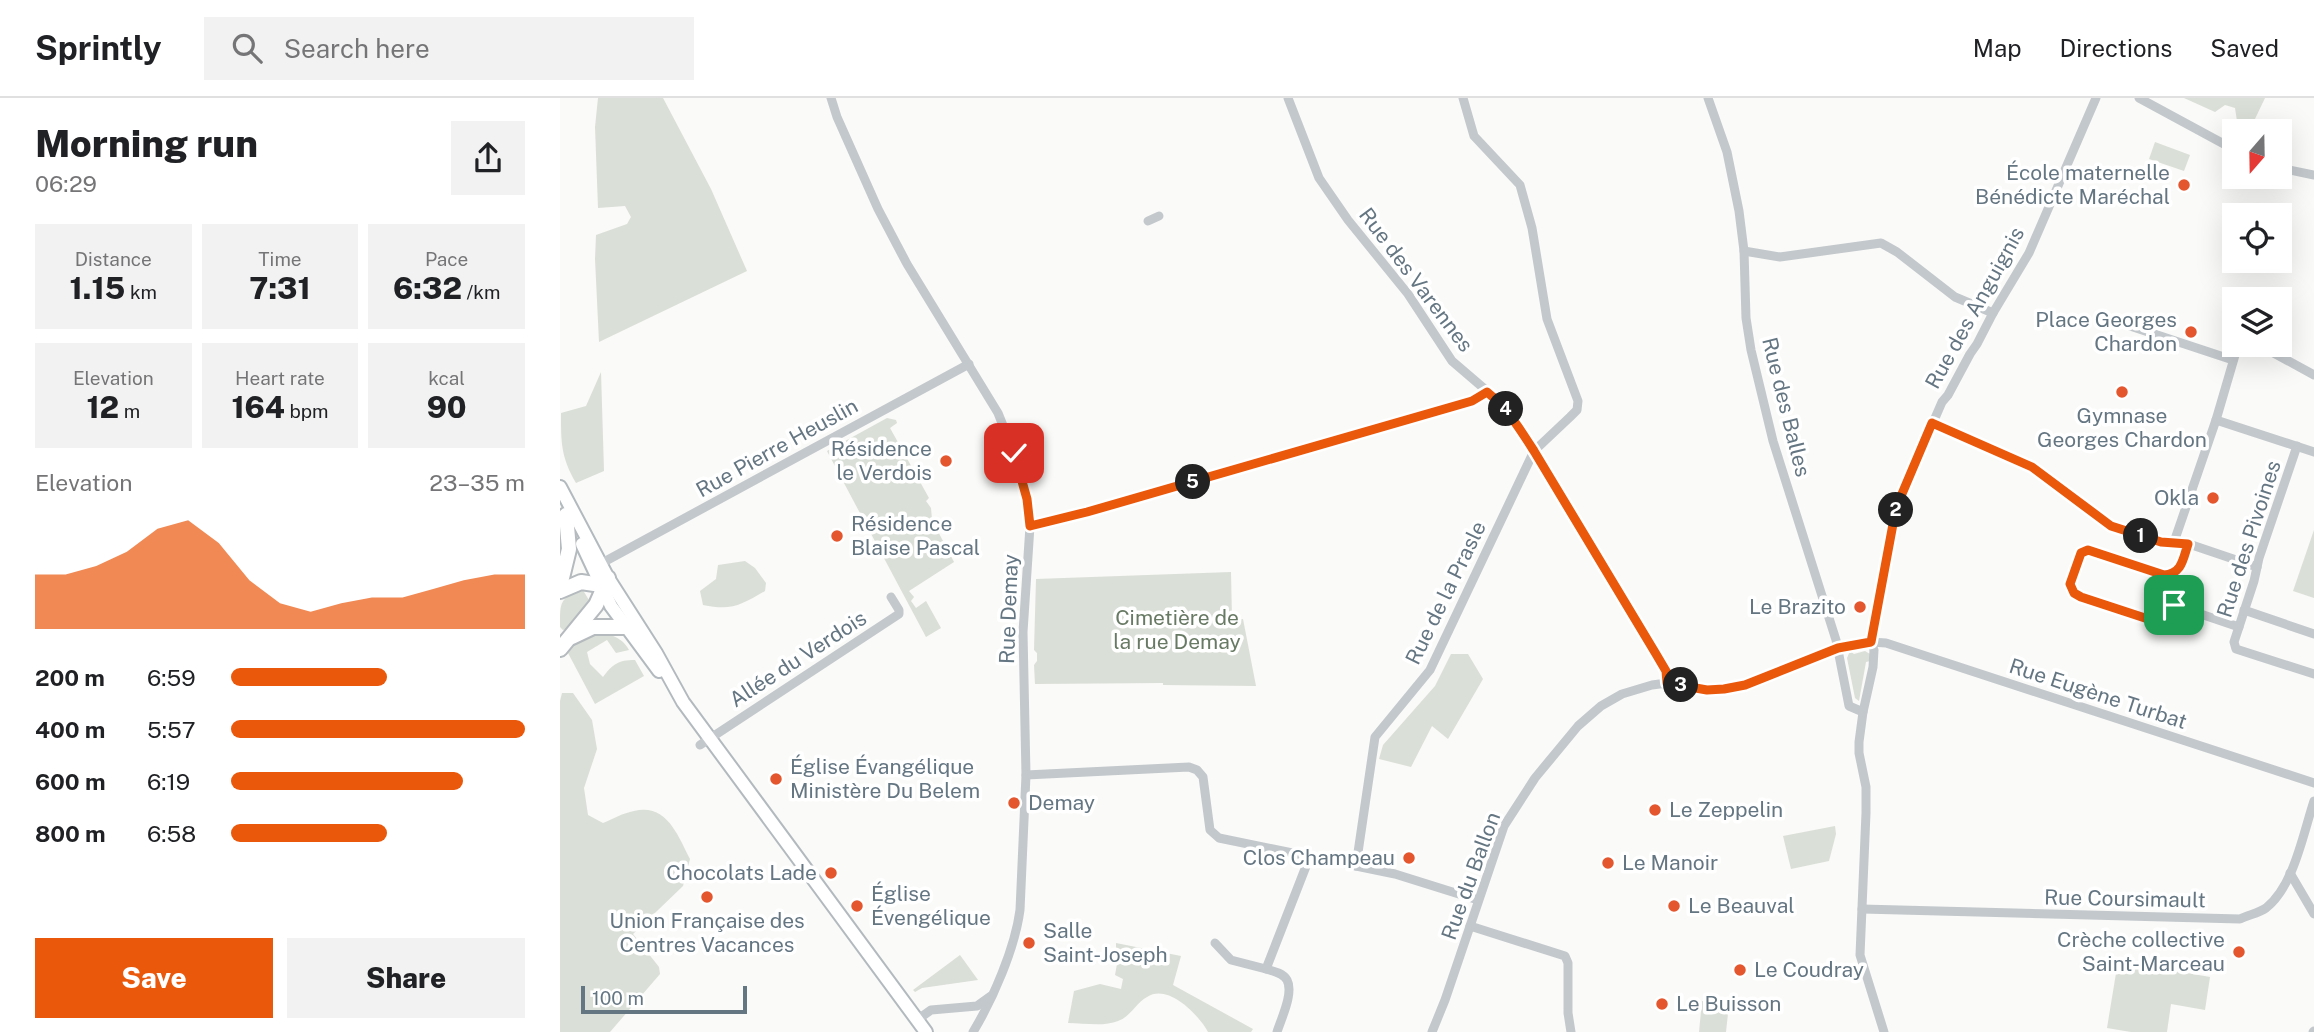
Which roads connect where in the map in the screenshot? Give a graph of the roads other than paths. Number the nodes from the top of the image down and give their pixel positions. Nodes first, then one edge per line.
1 (831, 98) edge
2 (1288, 98) edge
3 (1463, 98) edge
4 (1708, 98) edge
5 (2096, 98) edge
6 (2139, 98) edge
7 (2222, 143) edge
8 (2292, 171) edge
9 (2314, 176) edge
10 (1159, 216) dead end
11 (1148, 221) dead end
12 (1744, 251) junction
13 (1993, 313) junction
14 (2127, 325) dead end
15 (2235, 357) edge
16 (2282, 357) edge
17 (2234, 360) junction
18 (969, 364) junction
19 (2314, 374) edge
20 (1487, 392) junction
21 (2216, 420) junction
22 (1932, 423) junction
23 (2297, 446) junction
24 (1534, 451) junction
25 (2314, 452) edge
26 (560, 487) edge
27 (563, 510) edge
28 (1030, 526) junction
29 (2174, 542) junction
30 (2188, 544) junction
31 (602, 564) junction
32 (2257, 567) junction
33 (604, 585) junction
34 (560, 589) edge
35 (891, 597) dead end
36 (2244, 610) junction
37 (625, 627) junction
38 (2239, 627) junction
39 (2314, 634) edge
40 (563, 641) edge
41 (1871, 642) junction
42 (1838, 648) junction
43 (2314, 674) edge
44 (1667, 683) junction
45 (683, 702) junction
46 (1863, 712) junction
47 (705, 742) junction
48 (1026, 775) junction
49 (2314, 783) edge
50 (2314, 802) edge
51 (1310, 856) junction
52 (1356, 866) junction
53 (2290, 873) junction
54 (1478, 900) junction
55 (1862, 909) junction
56 (2314, 914) edge
57 (1470, 926) junction
58 (1215, 943) dead end
59 (1266, 969) junction
60 (991, 996) junction
61 (973, 1007) junction
62 (917, 1020) junction
63 (975, 1029) edge
64 (926, 1032) edge
65 (1277, 1032) edge
66 (1432, 1032) edge
67 (1571, 1032) edge
68 (1884, 1032) edge

1 - 18 street, Rue Demay
2 - 20 street, Rue des Varennes
3 - 24 street
4 - 12 street, Rue des Balles
5 - 13 street, Rue des Anguignis
6 - 7 street
8 - 9 street
10 - 11 street
12 - 13 street
12 - 42 street, Rue des Balles
13 - 22 street, Rue des Anguignis
14 - 17 street
15 - 17 street
16 - 19 street
17 - 21 street
18 - 28 street, Rue Demay
18 - 31 street, Rue Pierre Heuslin
20 - 24 street, Rue des Varennes
20 - 28 street
21 - 23 street
21 - 29 street
22 - 29 street
22 - 41 street, Rue des Anguignis
23 - 25 street
23 - 32 street, Rue des Pivoines
24 - 44 street, Rue des Varennes
24 - 52 street, Rue de la Prasle
26 - 31 main road
27 - 33 main road
27 - 34 main road
28 - 48 street, Rue Demay
29 - 30 street
30 - 32 street
30 - 38 street
31 - 33 main road
32 - 36 street, Rue des Pivoines
33 - 34 main road
33 - 37 main road
33 - 40 main road
33 - 45 main road
35 - 47 street, Allée du Verdois
36 - 38 street, Rue des Pivoines
36 - 39 street
37 - 40 main road
37 - 45 main road
38 - 43 street, Rue des Pivoines
41 - 42 street, Rue du Ballon
41 - 46 street, Rue des Anguignis
41 - 49 street, Rue Eugène Turbat
42 - 44 street, Rue du Ballon
42 - 46 street, Rue des Balles
44 - 54 street, Rue du Ballon
45 - 47 main road
46 - 55 street, Rue des Anguignis
47 - 62 main road
48 - 51 street
48 - 60 street, Rue Demay
50 - 53 street, Rue Coursimault
51 - 52 street
51 - 59 street
52 - 54 street
53 - 55 street, Rue Coursimault
53 - 56 street
54 - 57 street, Rue du Ballon
55 - 68 street, Rue des Anguignis
57 - 66 street, Rue du Ballon
57 - 67 street
58 - 59 street
59 - 65 street
60 - 61 street
60 - 63 street, Rue Demay
61 - 62 street
61 - 63 street, Rue Demay
62 - 64 main road

